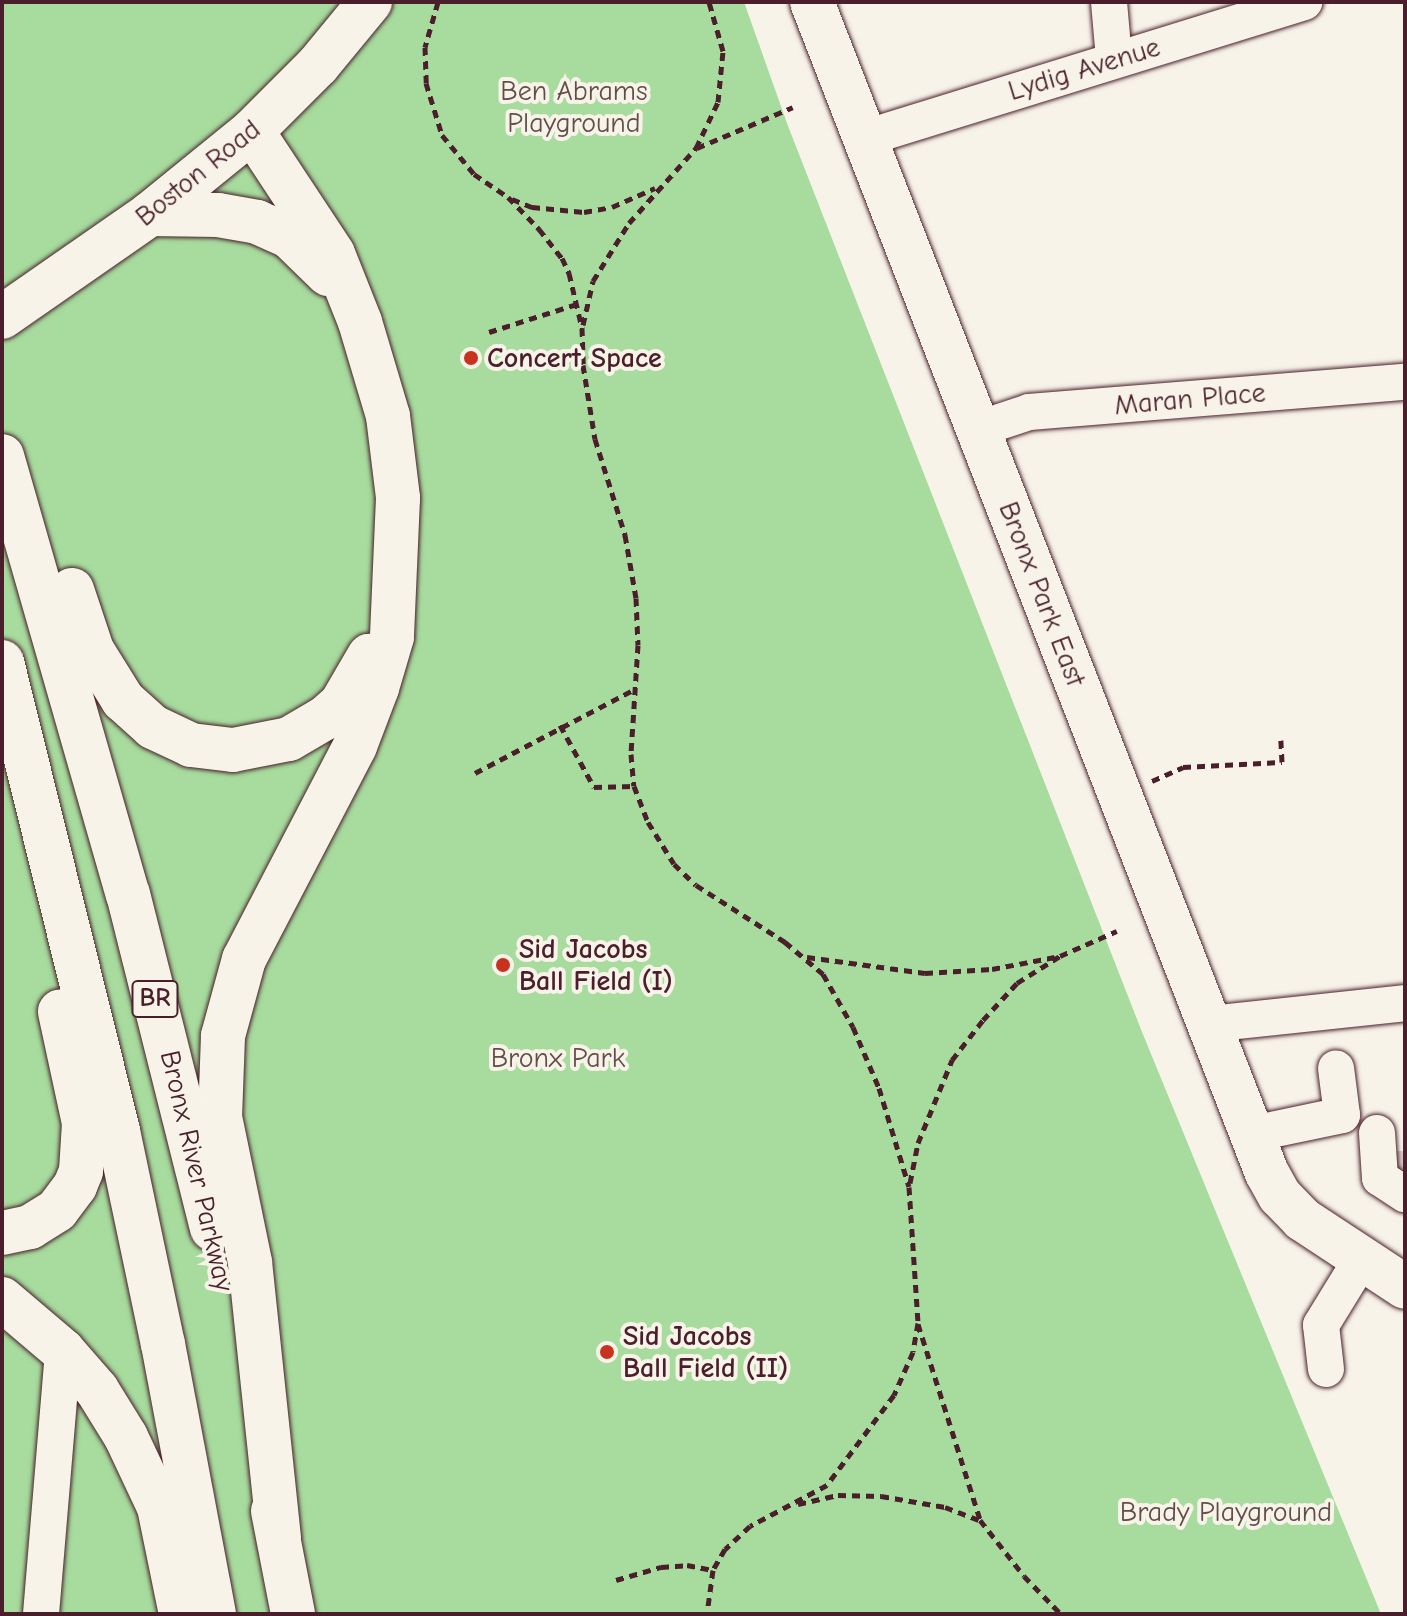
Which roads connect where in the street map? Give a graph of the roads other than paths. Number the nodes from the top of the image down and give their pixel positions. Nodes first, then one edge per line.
1 (370, 2) edge
2 (812, 2) edge
3 (1109, 2) edge
4 (1304, 2) edge
5 (1114, 59) junction
6 (252, 131) junction
7 (865, 138) junction
8 (150, 214) junction
9 (351, 300) junction
10 (2, 317) edge
11 (1405, 382) edge
12 (978, 429) junction
13 (4, 462) edge
14 (398, 546) junction
15 (2, 662) edge
16 (29, 764) junction
17 (1405, 1003) edge
18 (1210, 1024) junction
19 (1336, 1068) dead end
20 (1342, 1115) junction
21 (1252, 1134) junction
22 (1398, 1160) edge
23 (2, 1233) edge
24 (1361, 1260) junction
25 (1405, 1287) edge
26 (2, 1299) edge
27 (63, 1351) junction
28 (1326, 1369) dead end
29 (279, 1538) junction
30 (41, 1614) edge
31 (181, 1614) edge
32 (214, 1614) edge
33 (293, 1614) edge

1 - 6 main road, Boston Road
2 - 7 main road, Bronx Park East
3 - 5 street
4 - 5 street, Lydig Avenue
5 - 7 street, Lydig Avenue
6 - 8 main road, Boston Road
6 - 9 main road
7 - 12 main road, Bronx Park East
8 - 9 main road
8 - 10 main road, Boston Road
9 - 14 main road
11 - 12 street, Maran Place
12 - 18 main road, Bronx Park East
13 - 14 main road
13 - 29 main road, Bronx River Parkway / BR
14 - 29 main road
15 - 16 main road, BR
16 - 23 main road
16 - 32 main road, BR
17 - 18 street
18 - 21 main road, Bronx Park East
19 - 20 street
20 - 21 street
20 - 22 street
21 - 24 main road, Bronx Park East
24 - 25 main road, Bronx Park East
24 - 28 street
26 - 27 main road
27 - 30 street
27 - 31 main road
29 - 33 main road, Bronx River Parkway / BR

